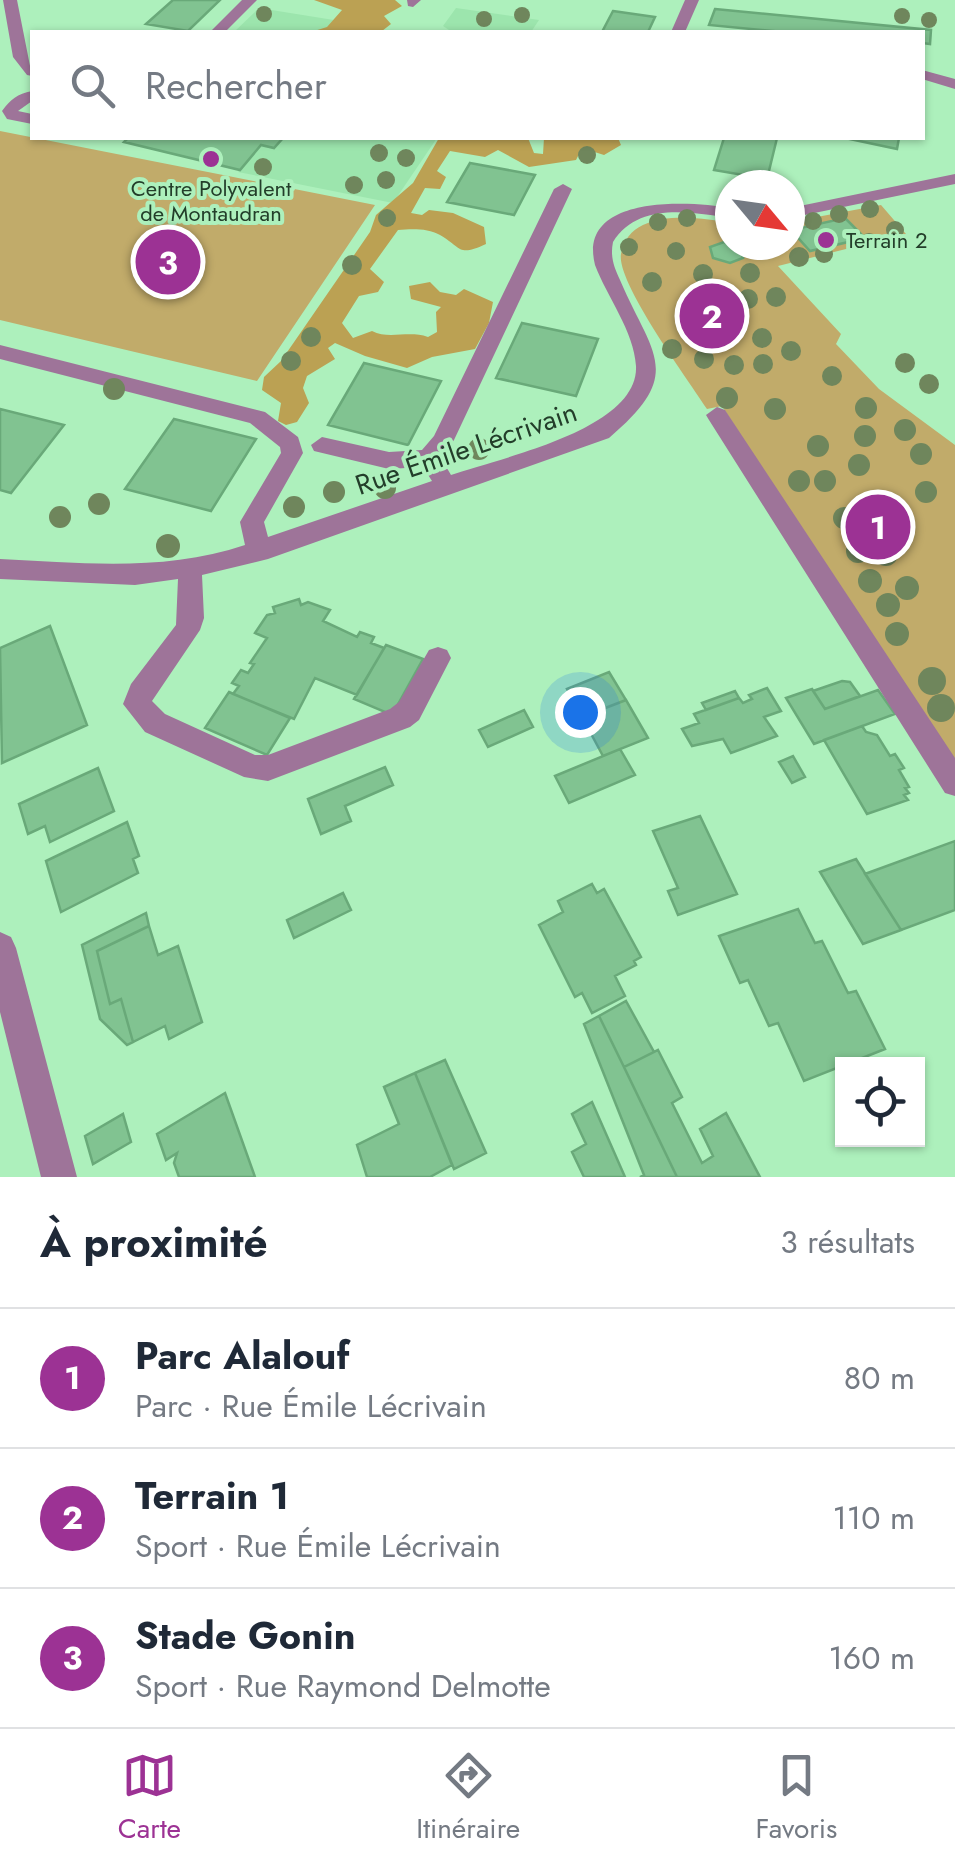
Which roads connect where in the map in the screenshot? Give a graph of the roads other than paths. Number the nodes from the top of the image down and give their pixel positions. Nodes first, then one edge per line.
1 (10, 0) edge
2 (692, 0) edge
3 (250, 1) edge
4 (219, 30) edge
5 (679, 30) edge
6 (30, 69) edge
7 (925, 75) edge
8 (955, 87) edge
9 (925, 89) edge
10 (30, 96) edge
11 (30, 120) edge
12 (955, 179) edge
13 (563, 189) dead end
14 (805, 210) edge
15 (715, 211) edge
16 (0, 352) edge
17 (717, 415) dead end
18 (322, 444) dead end
19 (429, 457) junction
20 (447, 487) junction
21 (259, 552) junction
22 (0, 568) edge
23 (190, 570) junction
24 (438, 658) dead end
25 (955, 783) edge
26 (0, 948) edge
27 (59, 1177) edge

1 - 6 street
2 - 5 street
3 - 4 street
7 - 8 street
8 - 9 street
10 - 11 street
12 - 14 street
13 - 19 street
15 - 20 street, Rue Émile Lécrivain
16 - 21 street
17 - 25 street
18 - 19 street
19 - 20 street
20 - 21 street, Rue Émile Lécrivain
21 - 23 street, Rue Émile Lécrivain
22 - 23 street, Rue Émile Lécrivain
23 - 24 street
26 - 27 street

